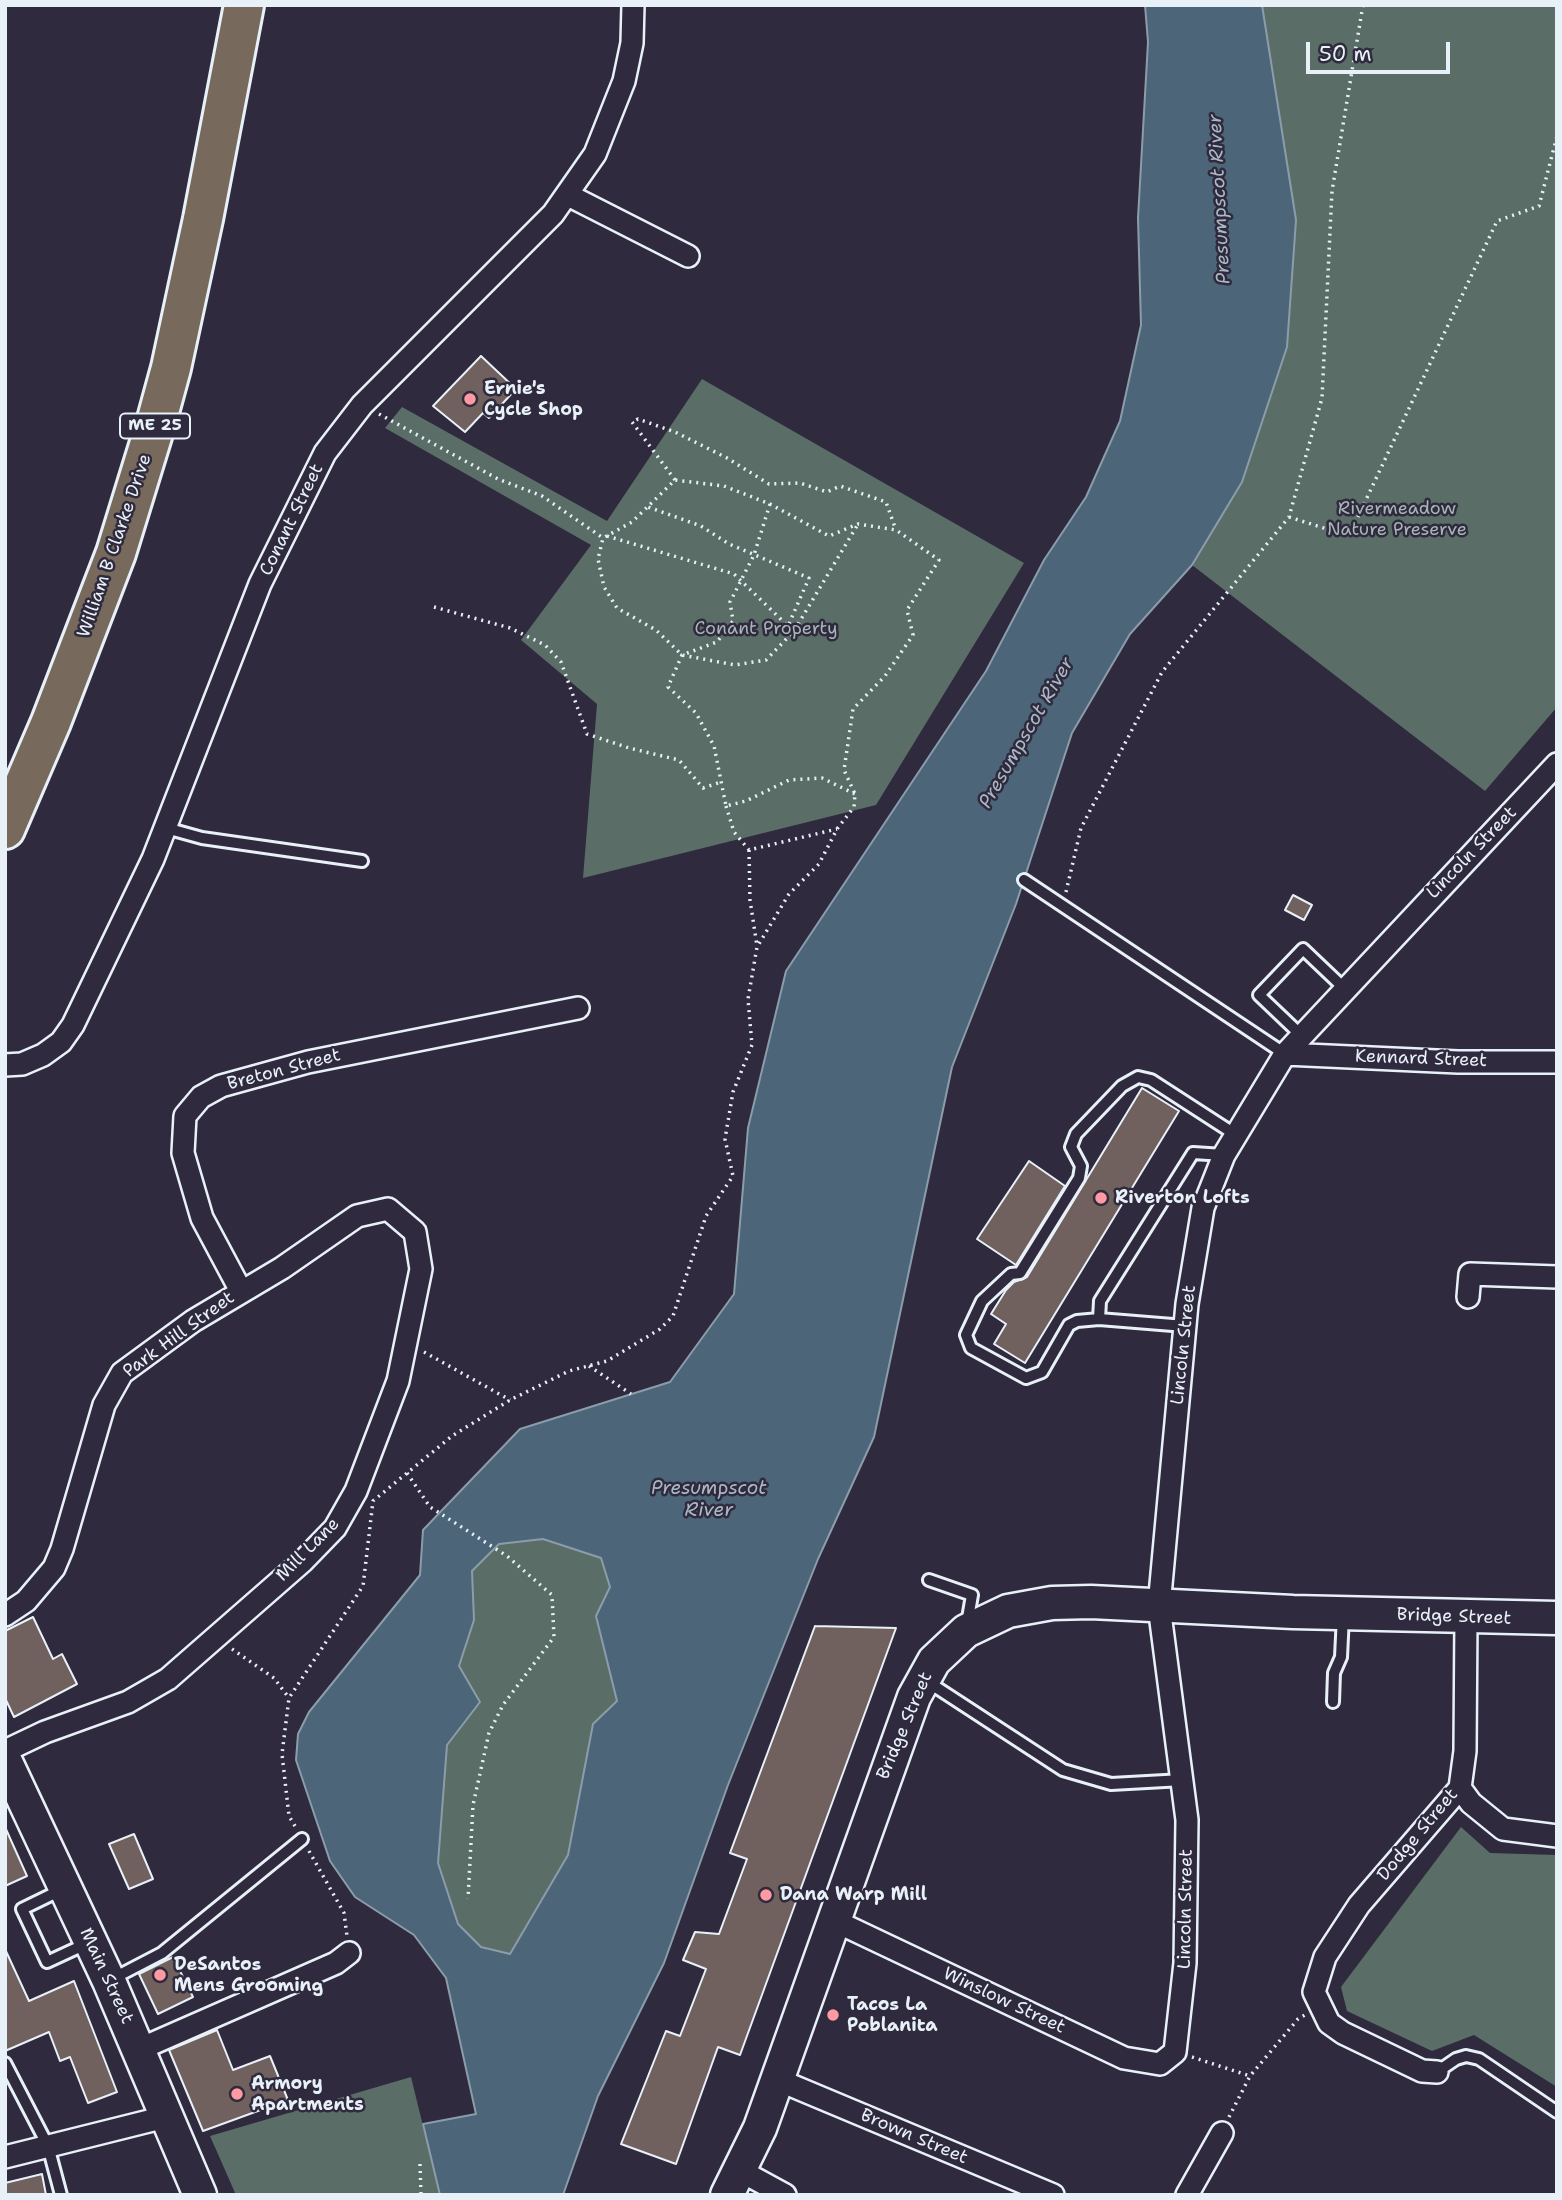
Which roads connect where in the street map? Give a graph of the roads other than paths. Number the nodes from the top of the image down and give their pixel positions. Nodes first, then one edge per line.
1 (244, 5) edge
2 (633, 5) edge
3 (568, 195) junction
4 (688, 256) dead end
5 (1557, 764) edge
6 (166, 828) junction
7 (5, 829) edge
8 (362, 861) dead end
9 (1024, 880) dead end
10 (1345, 989) junction
11 (578, 1008) dead end
12 (1302, 1036) junction
13 (1285, 1054) junction
14 (1557, 1062) edge
15 (5, 1065) edge
16 (1236, 1135) junction
17 (1224, 1155) junction
18 (399, 1219) joint
19 (1557, 1277) edge
20 (241, 1291) junction
21 (1468, 1297) dead end
22 (1100, 1319) junction
23 (1185, 1326) junction
24 (929, 1580) dead end
25 (1159, 1606) junction
26 (1343, 1614) junction
27 (5, 1615) edge
28 (1466, 1617) junction
29 (1557, 1618) edge
30 (966, 1630) junction
31 (922, 1679) junction
32 (1332, 1702) dead end
33 (5, 1751) edge
34 (5, 1760) edge
35 (1183, 1780) junction
36 (1460, 1788) junction
37 (1557, 1836) edge
38 (302, 1839) road end
39 (65, 1888) junction
40 (833, 1920) junction
41 (91, 1942) junction
42 (349, 1953) road end
43 (109, 1981) junction
44 (140, 2049) junction
45 (1175, 2052) joint
46 (5, 2063) edge
47 (1437, 2072) joint
48 (776, 2078) junction
49 (1557, 2112) edge
50 (169, 2116) junction
51 (1222, 2133) road end
52 (48, 2146) junction
53 (5, 2157) edge
54 (734, 2183) edge
55 (784, 2194) edge
56 (61, 2195) edge
57 (200, 2195) edge
58 (1053, 2195) edge
59 (1187, 2195) edge

1 - 7 highway, William B Clarke Drive / ME 25
2 - 3 street, Conant Street
3 - 4 street
3 - 6 street, Conant Street
5 - 10 street, Lincoln Street
6 - 8 lane
6 - 15 street, Conant Street
9 - 13 lane
10 - 12 street, Lincoln Street
10 - 12 lane
11 - 20 street, Breton Street
12 - 13 street, Lincoln Street
13 - 14 street, Kennard Street
13 - 16 street, Lincoln Street
16 - 17 street, Lincoln Street
16 - 22 lane
17 - 22 lane
17 - 23 street, Lincoln Street
18 - 20 street, Park Hill Street
18 - 33 street, Mill Lane
19 - 21 street
20 - 27 street, Park Hill Street
22 - 23 lane
23 - 25 street, Lincoln Street
24 - 30 lane
25 - 26 street, Bridge Street
25 - 30 street, Bridge Street
25 - 35 street, Lincoln Street
26 - 28 street, Bridge Street
26 - 32 lane
28 - 29 street, Bridge Street
28 - 36 street, Dodge Street
30 - 31 street, Bridge Street
31 - 35 lane
31 - 40 street, Bridge Street
34 - 39 street, Main Street
35 - 45 street, Lincoln Street
36 - 37 street
36 - 47 street, Dodge Street
38 - 43 lane
39 - 41 street, Main Street
39 - 41 lane
40 - 45 street, Winslow Street
40 - 48 street, Bridge Street
41 - 43 street, Main Street
42 - 44 street
43 - 44 street, Main Street
44 - 50 street, Main Street
46 - 52 lane
47 - 49 lane
48 - 54 street, Bridge Street
48 - 58 street, Brown Street
50 - 52 street
50 - 57 street, Main Street
51 - 59 street
52 - 53 street
52 - 56 lane
54 - 55 street

